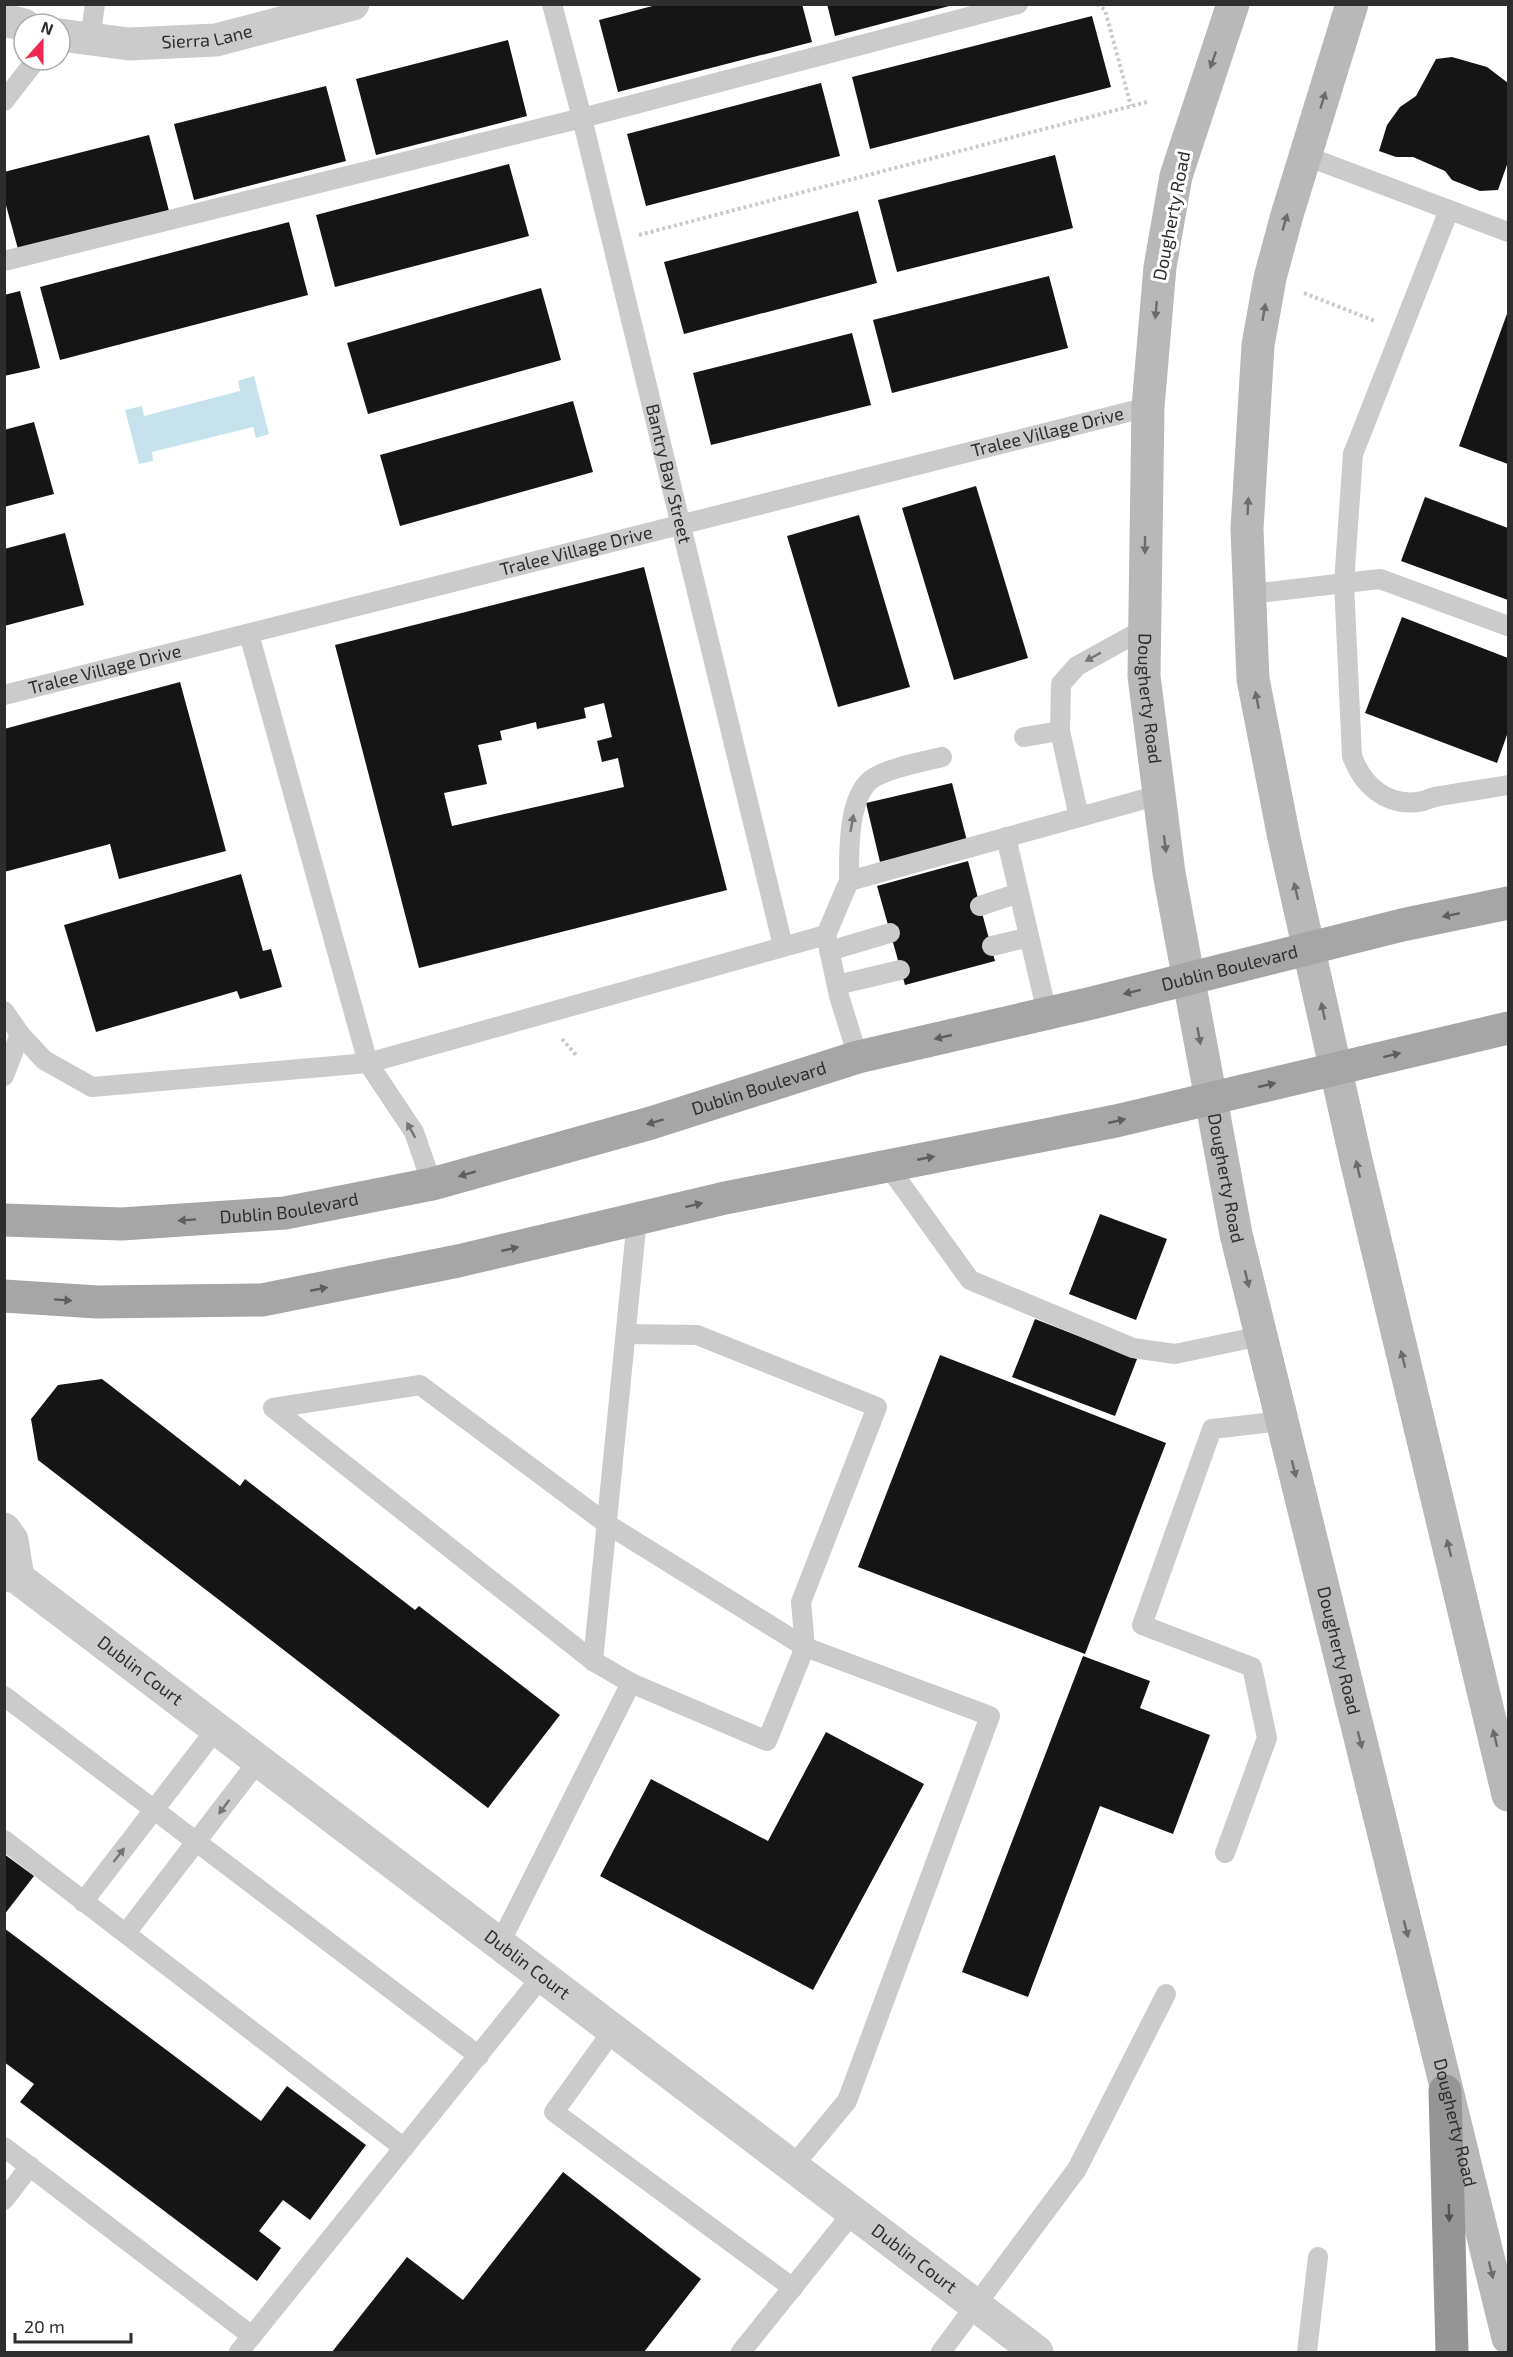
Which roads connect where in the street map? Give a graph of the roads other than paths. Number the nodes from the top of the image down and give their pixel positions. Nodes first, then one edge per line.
1 (95, 4) edge
2 (353, 4) edge
3 (552, 4) edge
4 (1018, 4) edge
5 (1233, 4) edge
6 (1352, 4) edge
7 (75, 37) edge
8 (27, 72) edge
9 (4, 101) edge
10 (582, 118) junction
11 (1306, 156) junction
12 (1449, 210) junction
13 (1509, 232) edge
14 (4, 261) edge
15 (1148, 407) junction
16 (680, 525) junction
17 (1344, 583) junction
18 (1250, 594) junction
19 (1509, 626) edge
20 (1144, 629) junction
21 (249, 634) junction
22 (4, 696) edge
23 (1060, 731) junction
24 (1024, 737) dead end
25 (942, 757) dead end
26 (1509, 785) edge
27 (1159, 795) junction
28 (1079, 817) junction
29 (1006, 837) junction
30 (849, 881) junction
31 (1019, 893) junction
32 (1509, 903) edge
33 (980, 906) dead end
34 (890, 933) dead end
35 (1029, 937) junction
36 (828, 943) junction
37 (783, 946) junction
38 (992, 946) dead end
39 (1309, 948) junction
40 (900, 970) dead end
41 (1189, 978) junction
42 (837, 985) junction
43 (4, 1011) edge
44 (1047, 1013) junction
45 (1509, 1028) edge
46 (20, 1034) junction
47 (858, 1057) junction
48 (368, 1063) junction
49 (1335, 1069) junction
50 (4, 1076) edge
51 (1211, 1098) junction
52 (888, 1166) junction
53 (432, 1184) junction
54 (637, 1219) junction
55 (4, 1220) edge
56 (4, 1296) edge
57 (626, 1334) junction
58 (1262, 1336) junction
59 (1282, 1421) junction
60 (607, 1524) junction
61 (4, 1529) edge
62 (9, 1582) edge
63 (805, 1647) junction
64 (593, 1661) junction
65 (632, 1683) junction
66 (4, 1696) edge
67 (217, 1728) junction
68 (259, 1760) junction
69 (1509, 1795) edge
70 (154, 1809) junction
71 (4, 1840) edge
72 (197, 1842) junction
73 (1225, 1853) dead end
74 (83, 1902) junction
75 (126, 1933) junction
76 (500, 1943) junction
77 (543, 1975) junction
78 (1166, 1994) dead end
79 (614, 2030) junction
80 (479, 2056) junction
81 (1446, 2091) junction
82 (4, 2147) edge
83 (404, 2148) junction
84 (30, 2166) junction
85 (793, 2166) junction
86 (4, 2200) edge
87 (854, 2211) junction
88 (1318, 2258) dead end
89 (793, 2288) junction
90 (974, 2307) junction
91 (252, 2336) junction
92 (1509, 2338) edge
93 (238, 2352) edge
94 (741, 2352) edge
95 (941, 2352) edge
96 (1037, 2352) edge
97 (1307, 2352) edge
98 (1452, 2352) edge

1 - 7 lane
2 - 7 street, Sierra Lane
3 - 10 lane, Bantry Bay Street
4 - 10 lane
5 -> 15 main road, Dougherty Road
11 -> 6 main road
8 - 9 lane
10 - 14 lane
10 - 16 lane, Bantry Bay Street
11 - 12 lane
18 -> 11 main road
12 - 13 lane
12 - 17 lane
15 - 16 lane, Tralee Village Drive
15 -> 20 main road, Dougherty Road
16 - 21 lane, Tralee Village Drive
16 - 37 lane, Bantry Bay Street
17 - 18 lane
17 - 19 lane
17 - 26 lane
39 -> 18 main road
20 -> 23 lane
20 - 27 main road, Dougherty Road
21 - 22 lane, Tralee Village Drive
21 - 48 lane
23 - 24 lane
23 - 28 lane
30 -> 25 lane
27 - 28 lane
27 -> 41 main road, Dougherty Road
28 - 29 lane
29 - 30 lane
29 - 31 lane
30 - 36 lane
31 - 33 lane
31 - 35 lane
32 -> 39 main road, Dublin Boulevard
34 - 36 lane
35 - 38 lane
35 - 44 lane
36 - 37 lane
36 - 42 lane
37 - 48 lane
39 - 41 main road, Dublin Boulevard
49 -> 39 main road
40 - 42 lane
41 -> 44 main road, Dublin Boulevard
41 -> 51 main road, Dougherty Road
42 - 47 lane
43 - 46 lane
44 -> 47 main road, Dublin Boulevard
49 -> 45 main road
46 - 48 lane
46 - 50 lane
47 -> 53 main road, Dublin Boulevard
53 -> 48 lane
51 -> 49 main road
69 -> 49 main road
52 -> 51 main road
51 -> 58 main road, Dougherty Road
54 -> 52 main road
52 - 58 lane
53 -> 55 main road, Dublin Boulevard
56 -> 54 main road
54 - 57 lane
57 - 60 lane
57 - 63 lane
58 - 59 main road, Dougherty Road
59 - 73 lane
59 -> 81 main road, Dougherty Road
60 - 63 lane
60 - 64 lane
60 - 64 lane
61 - 62 street, Dublin Court
62 - 67 street, Dublin Court
63 - 65 lane
63 - 85 lane
64 - 65 lane
65 - 76 lane
66 - 70 lane
67 - 68 street, Dublin Court
67 - 70 lane
68 -> 72 lane
68 - 76 street, Dublin Court
70 - 72 lane
74 -> 70 lane
71 - 74 lane
72 - 75 lane
72 - 80 lane
74 - 75 lane
75 - 83 lane
76 - 77 street, Dublin Court
77 - 79 street, Dublin Court
77 - 80 lane
78 - 90 lane
79 - 85 street, Dublin Court
79 - 89 lane
80 - 83 lane
81 -> 92 main road, Dougherty Road
81 -> 98 highway
82 - 84 lane
83 - 91 lane
84 - 86 lane
84 - 91 lane
85 - 87 street, Dublin Court
87 - 89 lane
87 - 90 street, Dublin Court
88 - 97 lane
89 - 94 lane
90 - 95 lane
90 - 96 street, Dublin Court
91 - 93 lane

